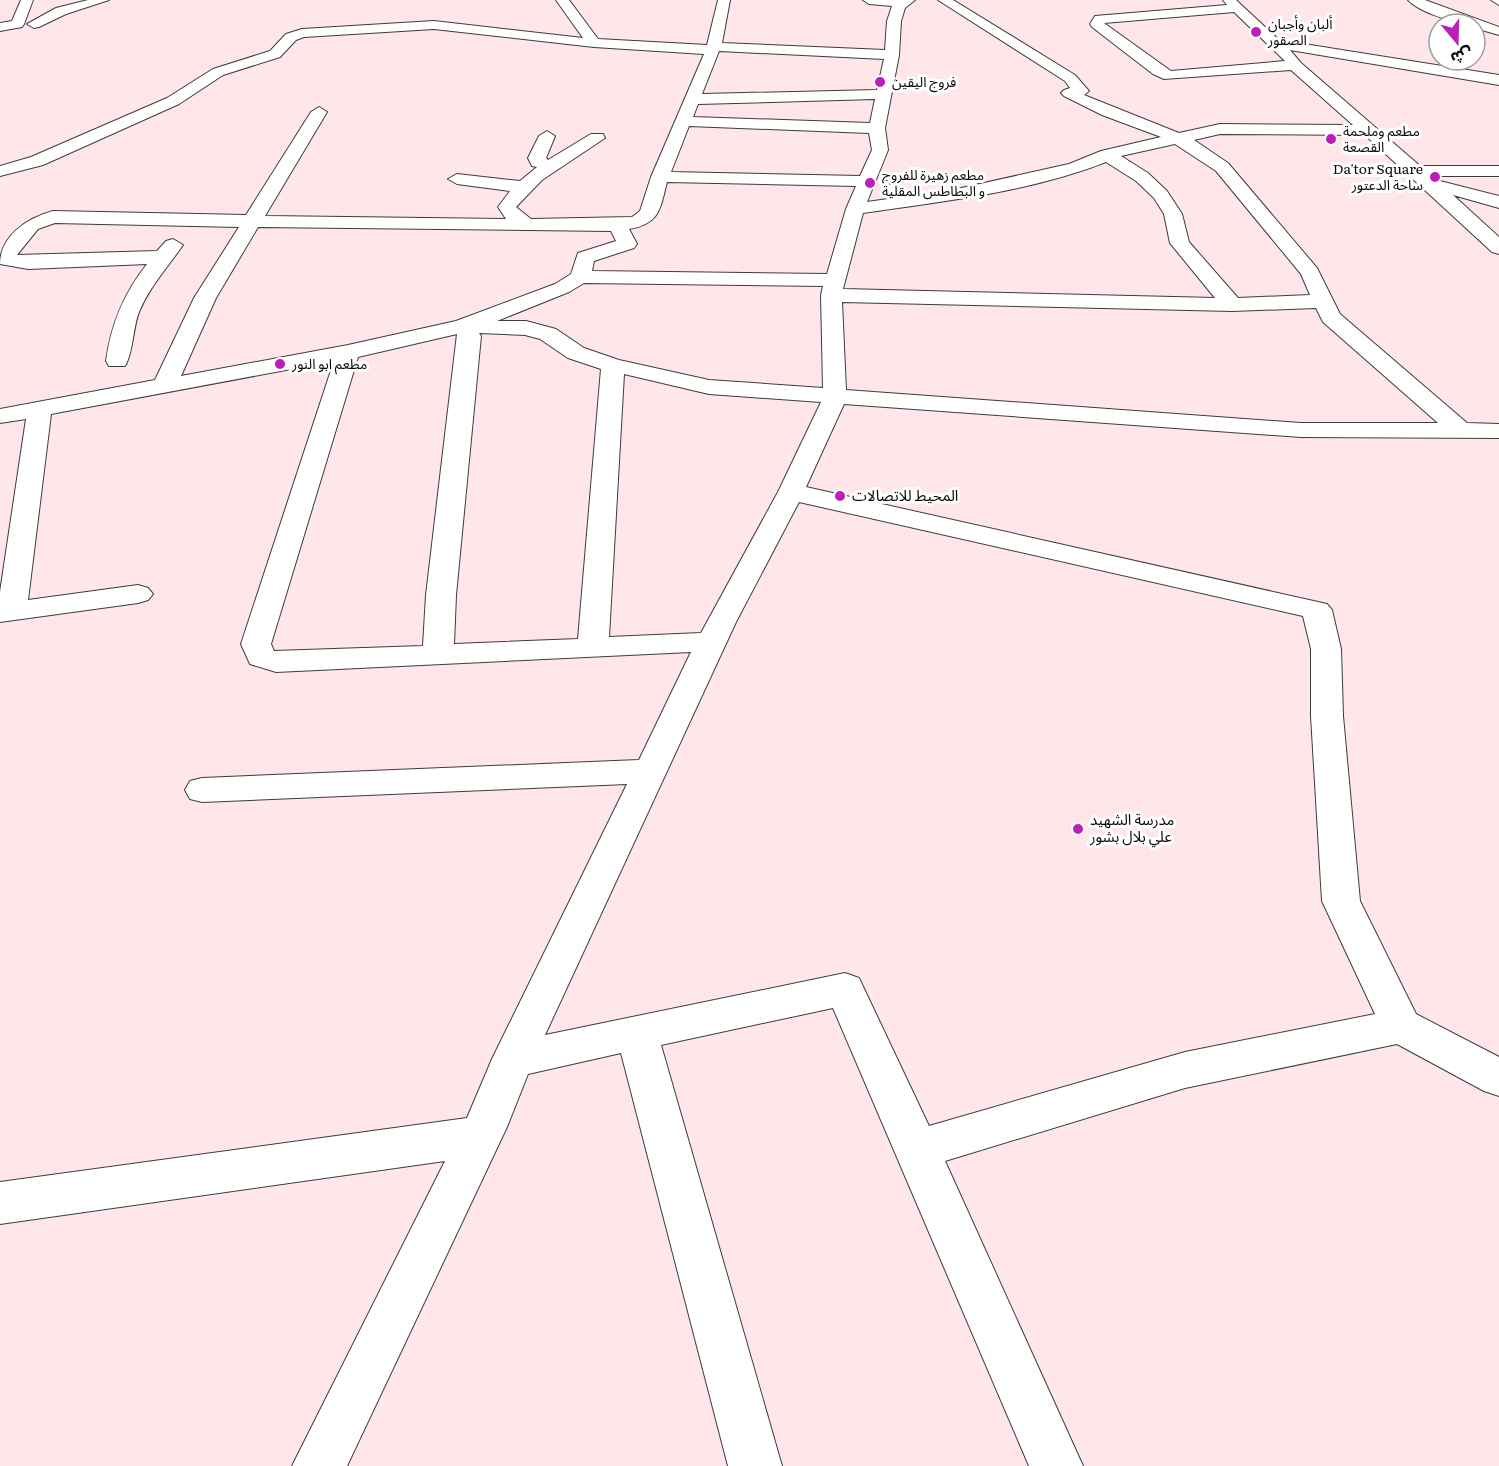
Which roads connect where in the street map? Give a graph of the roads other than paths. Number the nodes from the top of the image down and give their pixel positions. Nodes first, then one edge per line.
1 (27, 0) edge
2 (103, 0) edge
3 (562, 0) edge
4 (724, 0) edge
5 (869, 0) edge
6 (944, 0) edge
7 (1414, 0) edge
8 (906, 1) edge
9 (1233, 4) edge
10 (402, 9) dead end
11 (17, 24) junction
12 (34, 24) junction
13 (63, 26) dead end
14 (0, 27) edge
15 (409, 27) junction
16 (1499, 31) edge
17 (594, 43) junction
18 (1273, 43) junction
19 (713, 48) junction
20 (892, 56) junction
21 (1293, 63) junction
22 (1499, 80) edge
23 (884, 94) junction
24 (1499, 96) edge
25 (693, 99) junction
26 (319, 112) dead end
27 (683, 121) junction
28 (877, 129) junction
29 (1369, 130) junction
30 (547, 136) dead end
31 (597, 138) dead end
32 (1176, 138) junction
33 (1107, 155) junction
34 (549, 166) junction
35 (0, 171) edge
36 (1499, 171) edge
37 (660, 177) junction
38 (1423, 178) junction
39 (457, 179) dead end
40 (524, 187) junction
41 (861, 195) junction
42 (1499, 202) edge
43 (197, 219) junction
44 (255, 220) junction
45 (525, 225) junction
46 (618, 225) junction
47 (1499, 248) edge
48 (161, 257) junction
49 (580, 277) junction
50 (833, 287) junction
51 (1323, 301) junction
52 (1232, 305) junction
53 (462, 326) junction
54 (348, 352) junction
55 (117, 361) dead end
56 (613, 365) junction
57 (164, 387) junction
58 (835, 398) junction
59 (39, 410) junction
60 (0, 416) edge
61 (1499, 431) edge
62 (1462, 432) junction
63 (791, 492) junction
64 (138, 594) dead end
65 (6, 612) edge
66 (712, 642) junction
67 (593, 646) junction
68 (438, 653) junction
69 (650, 771) junction
70 (202, 790) dead end
71 (1401, 1026) junction
72 (631, 1034) junction
73 (513, 1059) junction
74 (1499, 1078) edge
75 (480, 1136) junction
76 (918, 1149) junction
77 (0, 1203) edge
78 (319, 1466) edge
79 (755, 1466) edge
80 (1056, 1466) edge

1 - 11 street
2 - 12 street
3 - 17 street
4 - 19 street
5 - 8 street
6 - 32 street
7 - 16 street
8 - 20 street
9 - 18 street
9 - 21 street
10 - 15 street
11 - 12 street
11 - 14 street
12 - 13 street
15 - 17 street
15 - 35 street
17 - 19 street
18 - 21 street
18 - 22 street
19 - 20 street
19 - 25 street
20 - 23 street
21 - 24 street
21 - 29 street
23 - 25 street
23 - 28 street
25 - 27 street
26 - 44 street
27 - 28 street
27 - 37 street
28 - 41 street
29 - 32 street
29 - 38 street
30 - 34 street
31 - 34 street
32 - 33 street
32 - 51 street
33 - 41 street
33 - 52 street
34 - 40 street
36 - 38 street
37 - 41 street
37 - 46 street
38 - 42 street
38 - 47 street
39 - 40 street
40 - 45 street
41 - 50 street
43 - 44 street
43 - 48 street
43 - 48 street
44 - 45 street
44 - 57 street
45 - 46 street
46 - 49 street
48 - 55 street
49 - 50 street
49 - 53 street
50 - 52 street
50 - 58 street
51 - 52 street
51 - 62 street
53 - 54 street
53 - 56 street
53 - 68 street
54 - 57 street
54 - 68 street
56 - 58 street
56 - 67 street
57 - 59 street
58 - 62 street
58 - 63 street
59 - 60 street
59 - 65 street
61 - 62 street
63 - 66 street
63 - 71 street
64 - 65 street
66 - 67 street
66 - 69 street
67 - 68 street
69 - 70 street
69 - 73 street
71 - 74 street
71 - 76 street
72 - 73 street
72 - 76 street
72 - 79 street
73 - 75 street
75 - 77 street
75 - 78 street
76 - 80 street

